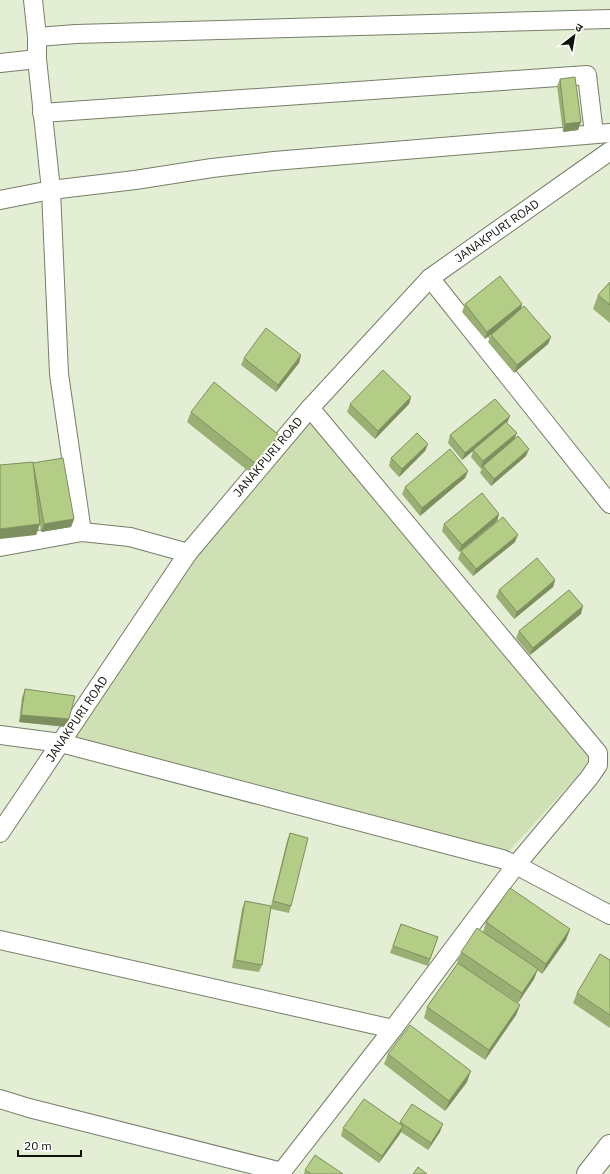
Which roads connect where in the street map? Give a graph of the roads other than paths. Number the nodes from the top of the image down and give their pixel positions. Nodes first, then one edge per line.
1 (33, 0) edge
2 (610, 19) edge
3 (38, 37) junction
4 (37, 59) junction
5 (0, 63) edge
6 (42, 113) junction
7 (602, 133) edge
8 (610, 151) edge
9 (51, 190) junction
10 (0, 200) edge
11 (430, 278) junction
12 (310, 408) junction
13 (610, 504) edge
14 (82, 532) junction
15 (0, 546) edge
16 (188, 552) junction
17 (0, 735) edge
18 (61, 743) junction
19 (0, 833) edge
20 (516, 865) junction
21 (610, 915) edge
22 (0, 940) edge
23 (393, 1029) junction
24 (0, 1099) edge
25 (610, 1146) edge
26 (281, 1173) edge
27 (588, 1174) edge

1 - 3 street
2 - 3 street
3 - 4 street
4 - 5 street
4 - 6 street
6 - 7 street
6 - 9 street
7 - 9 street
8 - 11 street, JANAKPURI ROAD
9 - 10 street
9 - 14 street
11 - 12 street, JANAKPURI ROAD
11 - 13 street
12 - 16 street, JANAKPURI ROAD
12 - 20 street
14 - 15 street
14 - 16 street
16 - 18 street, JANAKPURI ROAD
17 - 18 street
18 - 19 street, JANAKPURI ROAD
18 - 20 street
20 - 21 street
20 - 23 street
22 - 23 street
23 - 26 street
24 - 26 street
25 - 27 street

